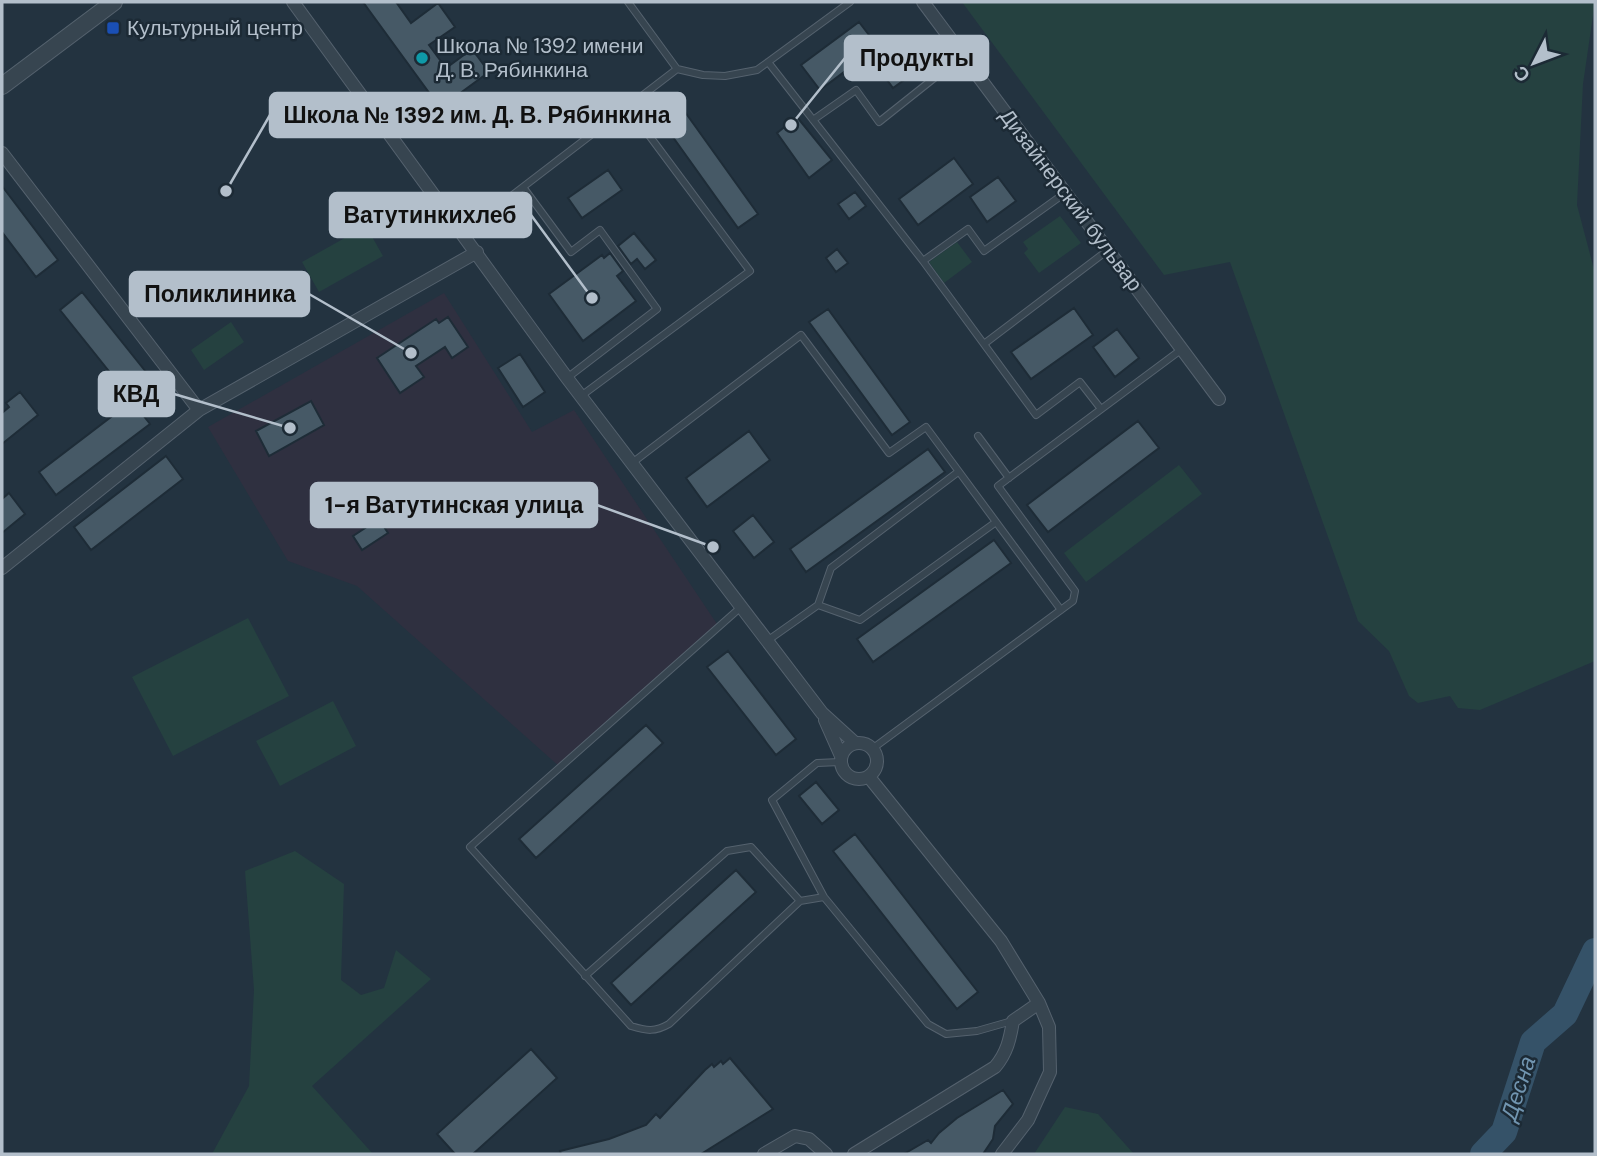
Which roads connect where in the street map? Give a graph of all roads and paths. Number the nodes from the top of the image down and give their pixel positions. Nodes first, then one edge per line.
1 (114, 2) edge
2 (293, 2) edge
3 (628, 2) edge
4 (850, 2) edge
5 (923, 2) edge
6 (963, 55) junction
7 (768, 62) junction
8 (677, 69) junction
9 (2, 86) edge
10 (628, 107) junction
11 (813, 120) junction
12 (2, 153) edge
13 (523, 187) junction
14 (1065, 193) junction
15 (463, 233) junction
16 (1108, 250) junction
17 (477, 252) junction
18 (923, 261) junction
19 (984, 344) junction
20 (1182, 349) junction
21 (567, 378) junction
22 (581, 396) junction
23 (1219, 398) dead end
24 (199, 410) junction
25 (1101, 410) junction
26 (978, 436) dead end
27 (632, 463) junction
28 (958, 472) junction
29 (1009, 478) junction
30 (996, 522) junction
31 (2, 568) edge
32 (818, 605) junction
33 (741, 607) junction
34 (1061, 611) junction
35 (767, 641) junction
36 (822, 713) junction
37 (855, 744) junction
38 (872, 749) junction
39 (841, 759) junction
40 (869, 777) junction
41 (824, 897) junction
42 (800, 901) junction
43 (585, 976) junction
44 (1039, 1003) junction
45 (1013, 1021) junction
46 (764, 1154) edge
47 (826, 1154) edge
48 (854, 1154) edge
49 (1002, 1154) edge

1 - 9 street
2 - 15 street
3 - 8 lane
4 - 7 lane
5 - 6 street, Дизайнерский бульвар
6 - 11 lane
6 - 14 street, Дизайнерский бульвар
7 - 8 lane
7 - 11 lane
8 - 10 lane
10 - 13 lane
10 - 22 lane
11 - 18 lane
12 - 24 street
13 - 15 lane
13 - 21 lane
14 - 16 street, Дизайнерский бульвар
14 - 18 lane
15 - 17 street
16 - 19 lane
16 - 20 street, Дизайнерский бульвар
17 - 21 street
17 - 24 street
18 - 19 lane
19 - 25 lane
20 - 23 street, Дизайнерский бульвар
20 - 25 lane
21 - 22 street
22 - 27 street
24 - 31 street
25 - 29 lane
26 - 29 lane
27 - 28 lane
27 - 33 street
28 - 30 lane
28 - 32 lane
29 - 34 lane
30 - 32 lane
30 - 34 lane
32 - 35 lane
33 - 35 street
33 - 43 lane
34 - 38 lane
35 - 36 street
36 - 37 street
36 - 39 street
37 - 38 street
37 - 39 street
38 - 40 street
39 - 40 street
39 - 41 lane
40 - 44 street
41 - 42 lane
41 - 45 lane
42 - 43 lane
42 - 43 lane
44 - 45 street
44 - 49 street
45 - 48 street
46 - 47 street

